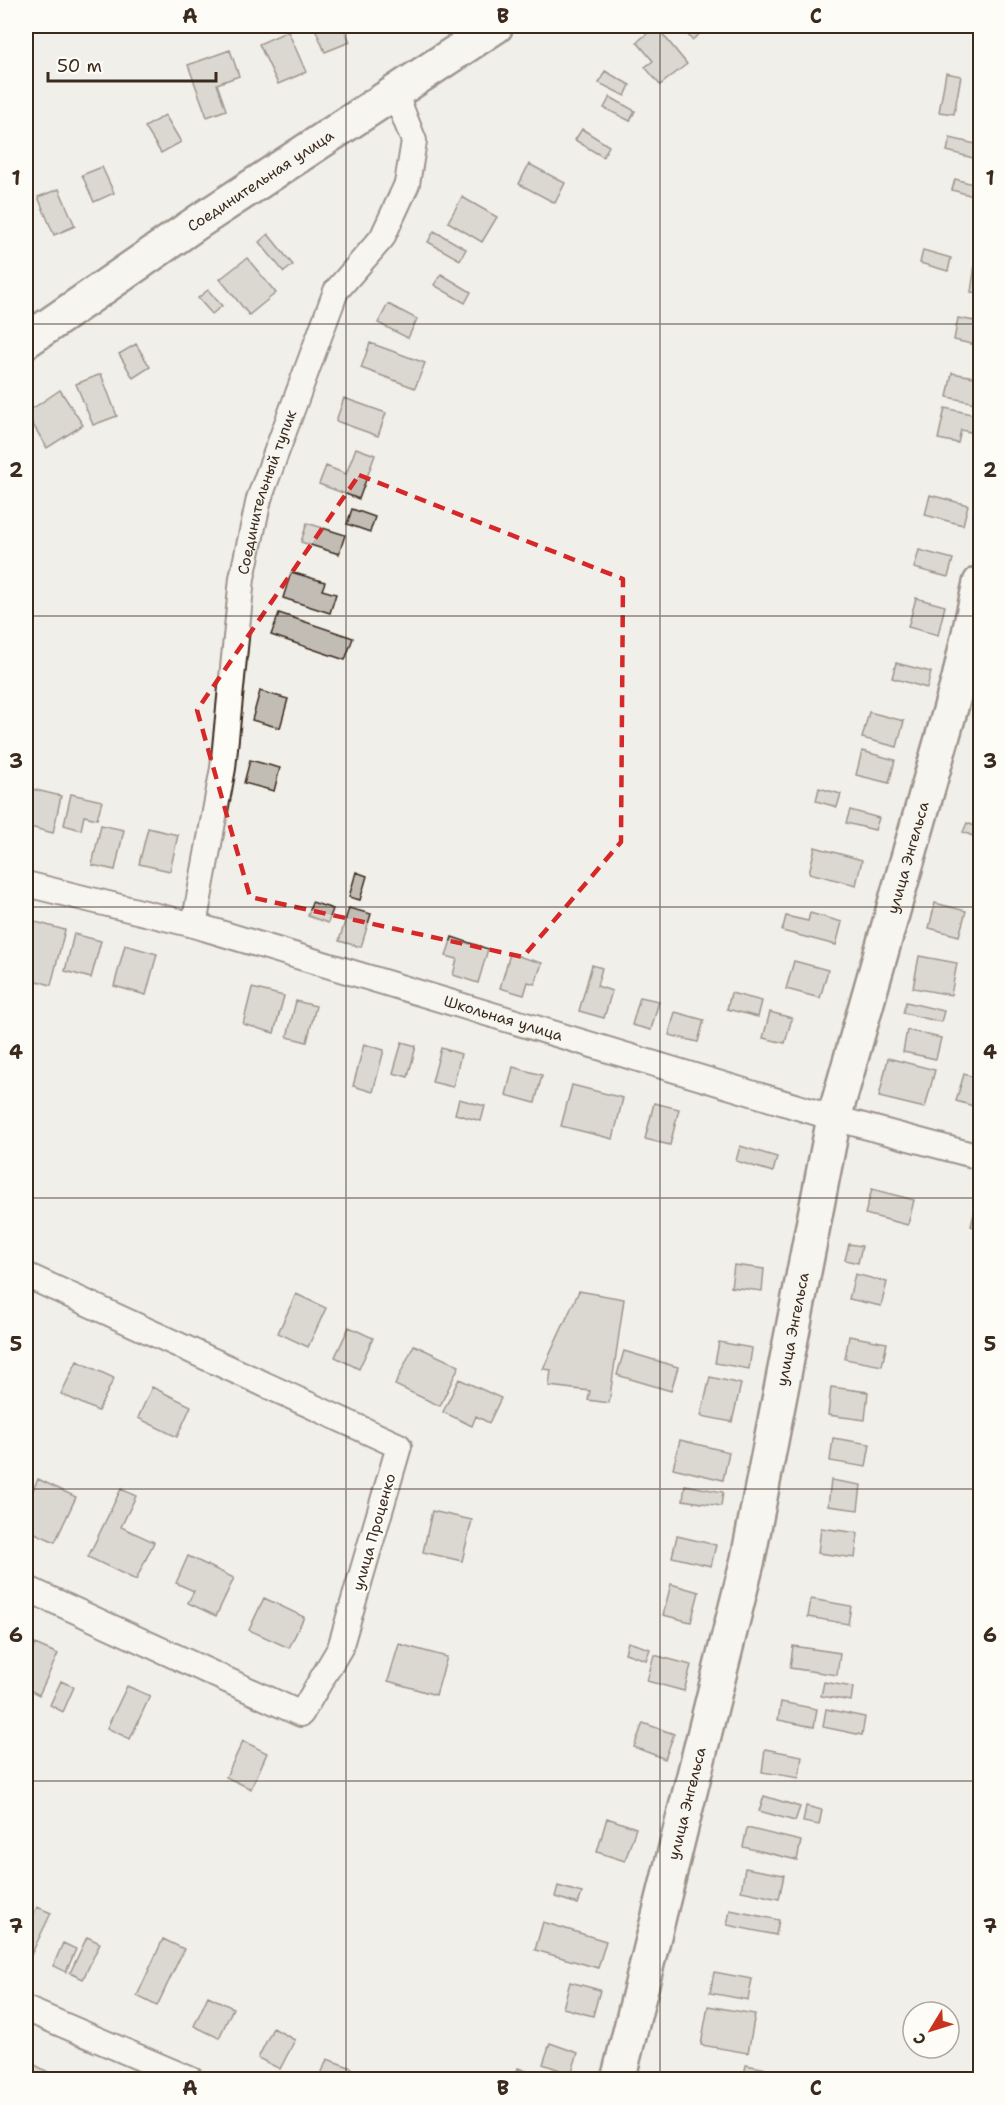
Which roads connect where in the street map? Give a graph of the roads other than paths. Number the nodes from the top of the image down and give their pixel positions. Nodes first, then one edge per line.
1 (496, 26) edge
2 (395, 93) junction
3 (26, 341) edge
4 (981, 583) edge
5 (26, 884) edge
6 (194, 925) junction
7 (834, 1118) junction
8 (981, 1157) edge
9 (26, 1275) edge
10 (26, 1588) edge
11 (26, 2009) edge
12 (192, 2079) edge
13 (618, 2079) edge

1 - 2 street, Соединительная улица
2 - 3 street, Соединительная улица
2 - 6 street, Соединительный тупик
4 - 7 street, улица Энгельса
5 - 6 street, Школьная улица
6 - 7 street, Школьная улица
7 - 8 street, Школьная улица
7 - 13 street, улица Энгельса
9 - 10 street, улица Проценко
11 - 12 street

